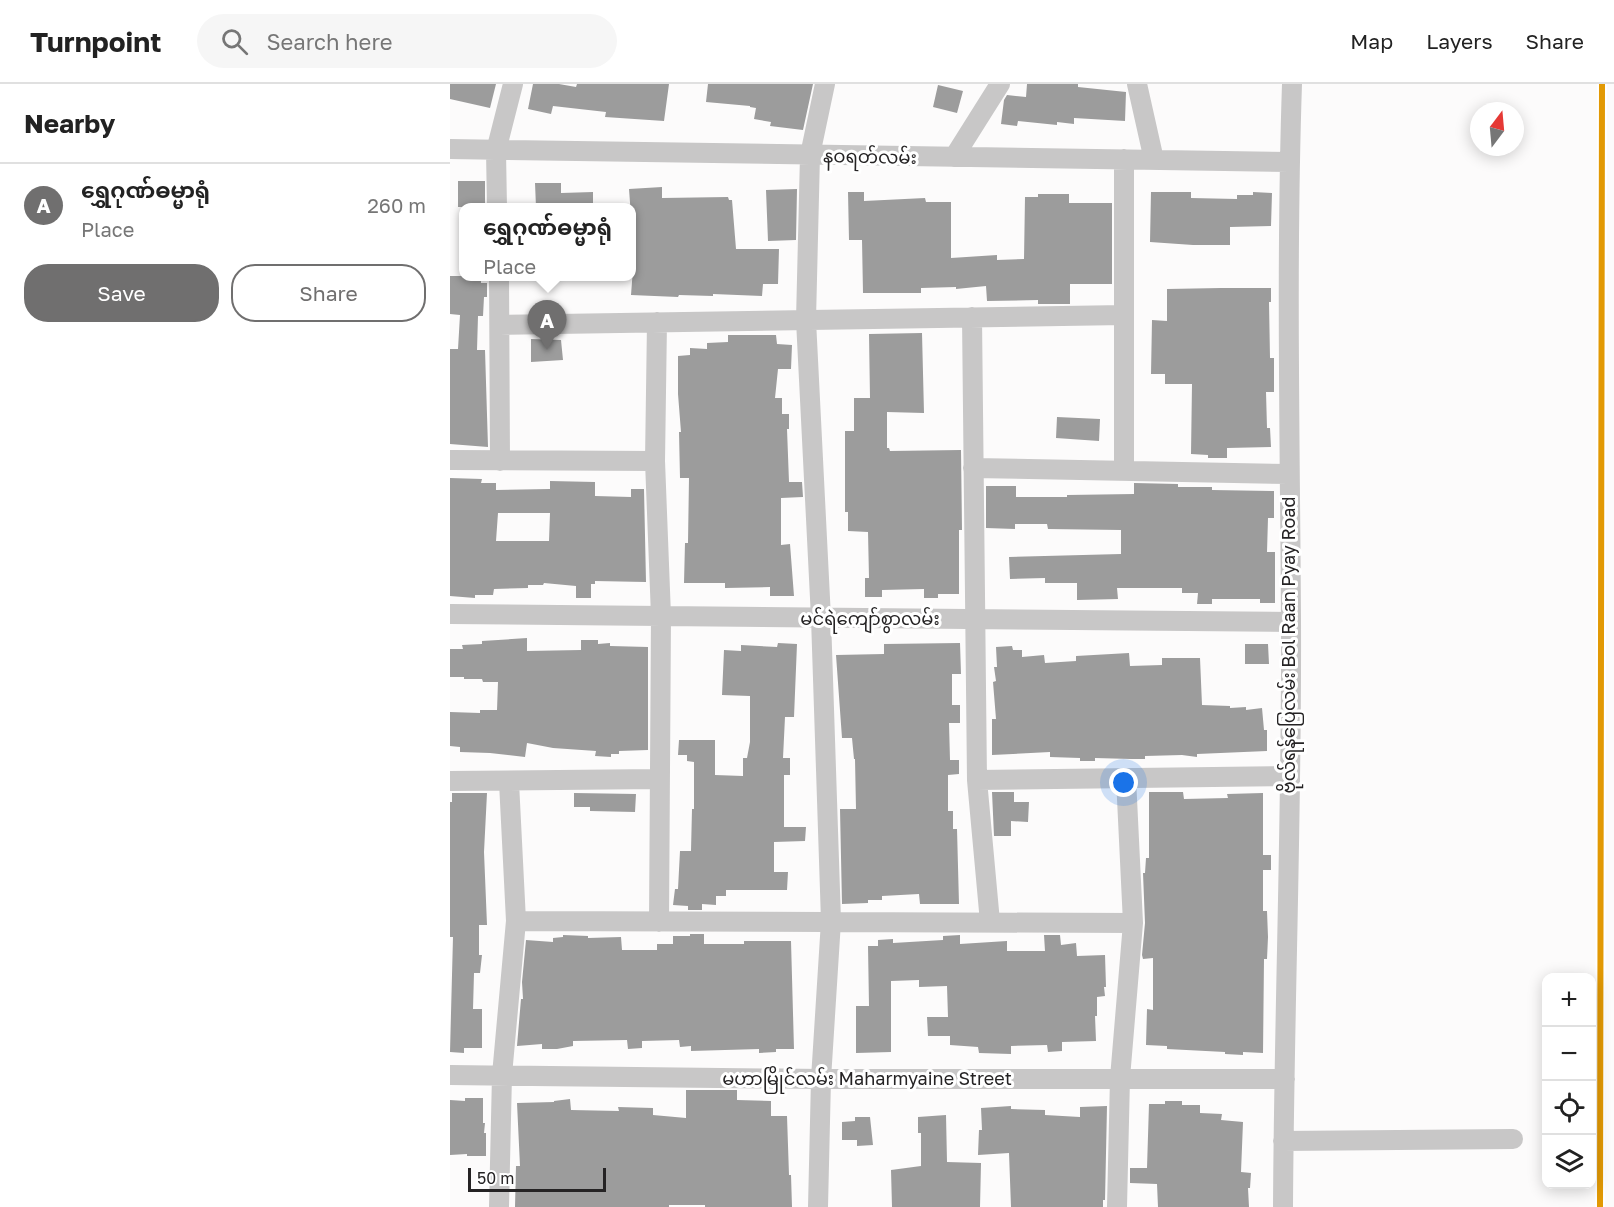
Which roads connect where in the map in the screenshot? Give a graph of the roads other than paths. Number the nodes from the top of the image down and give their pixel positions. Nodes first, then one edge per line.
1 (513, 84) edge
2 (825, 84) edge
3 (1000, 84) edge
4 (1137, 84) edge
5 (1292, 84) edge
6 (450, 149) edge
7 (496, 150) junction
8 (810, 155) junction
9 (954, 157) junction
10 (1124, 159) junction
11 (1154, 160) junction
12 (1289, 162) junction
13 (497, 203) edge
14 (499, 281) edge
15 (1124, 315) junction
16 (972, 317) junction
17 (806, 320) junction
18 (657, 322) junction
19 (500, 325) junction
20 (450, 460) edge
21 (500, 461) junction
22 (655, 461) junction
23 (973, 468) junction
24 (1124, 469) junction
25 (1288, 474) junction
26 (450, 614) edge
27 (661, 616) junction
28 (821, 618) junction
29 (975, 619) junction
30 (1291, 622) junction
31 (1288, 776) junction
32 (1126, 778) junction
33 (659, 779) junction
34 (977, 780) junction
35 (450, 781) edge
36 (508, 782) junction
37 (516, 921) junction
38 (831, 921) junction
39 (659, 922) junction
40 (990, 922) junction
41 (1133, 923) junction
42 (450, 1075) edge
43 (502, 1075) junction
44 (1120, 1078) junction
45 (821, 1079) junction
46 (1285, 1079) junction
47 (1513, 1139) dead end
48 (1283, 1141) junction
49 (499, 1207) edge
50 (818, 1207) edge
51 (1117, 1207) edge
52 (1283, 1207) edge

1 - 7 street
2 - 8 street
3 - 9 street
4 - 11 street
5 - 12 street, ဗိုလ်ရန်ပြေလမ်း Bol Raan Pyay Road
6 - 7 street, နဝရတ်လမ်း
7 - 8 street, နဝရတ်လမ်း
7 - 13 street
8 - 9 street, နဝရတ်လမ်း
8 - 17 street
9 - 10 street, နဝရတ်လမ်း
10 - 11 street, နဝရတ်လမ်း
10 - 15 street
11 - 12 street, နဝရတ်လမ်း
12 - 25 street, ဗိုလ်ရန်ပြေလမ်း Bol Raan Pyay Road
14 - 19 street
15 - 16 street
15 - 24 street
16 - 17 street
16 - 23 street
17 - 18 street
17 - 28 street
18 - 19 street
18 - 22 street
19 - 21 street
20 - 21 street
21 - 22 street
22 - 27 street
23 - 24 street
23 - 29 street
24 - 25 street
25 - 30 street, ဗိုလ်ရန်ပြေလမ်း Bol Raan Pyay Road
26 - 27 street, မင်ရဲကျော်စွာလမ်း
27 - 28 street, မင်ရဲကျော်စွာလမ်း
27 - 33 street
28 - 29 street, မင်ရဲကျော်စွာလမ်း
28 - 38 street
29 - 30 street, မင်ရဲကျော်စွာလမ်း
29 - 34 street
30 - 31 street, ဗိုလ်ရန်ပြေလမ်း Bol Raan Pyay Road
31 - 32 street
31 - 46 street, ဗိုလ်ရန်ပြေလမ်း Bol Raan Pyay Road
32 - 34 street
32 - 41 street
33 - 36 street
33 - 39 street
34 - 40 street
35 - 36 street
36 - 37 street
37 - 39 street
37 - 43 street
38 - 39 street
38 - 40 street
38 - 45 street
40 - 41 street
41 - 44 street
42 - 43 street, မဟာမြိုင်လမ်း Maharmyaine Street
43 - 45 street, မဟာမြိုင်လမ်း Maharmyaine Street
43 - 49 street
44 - 45 street, မဟာမြိုင်လမ်း Maharmyaine Street
44 - 46 street, မဟာမြိုင်လမ်း Maharmyaine Street
44 - 51 street
45 - 50 street
46 - 48 street, ဗိုလ်ရန်ပြေလမ်း Bol Raan Pyay Road
47 - 48 street
48 - 52 street, ဗိုလ်ရန်ပြေလမ်း Bol Raan Pyay Road

